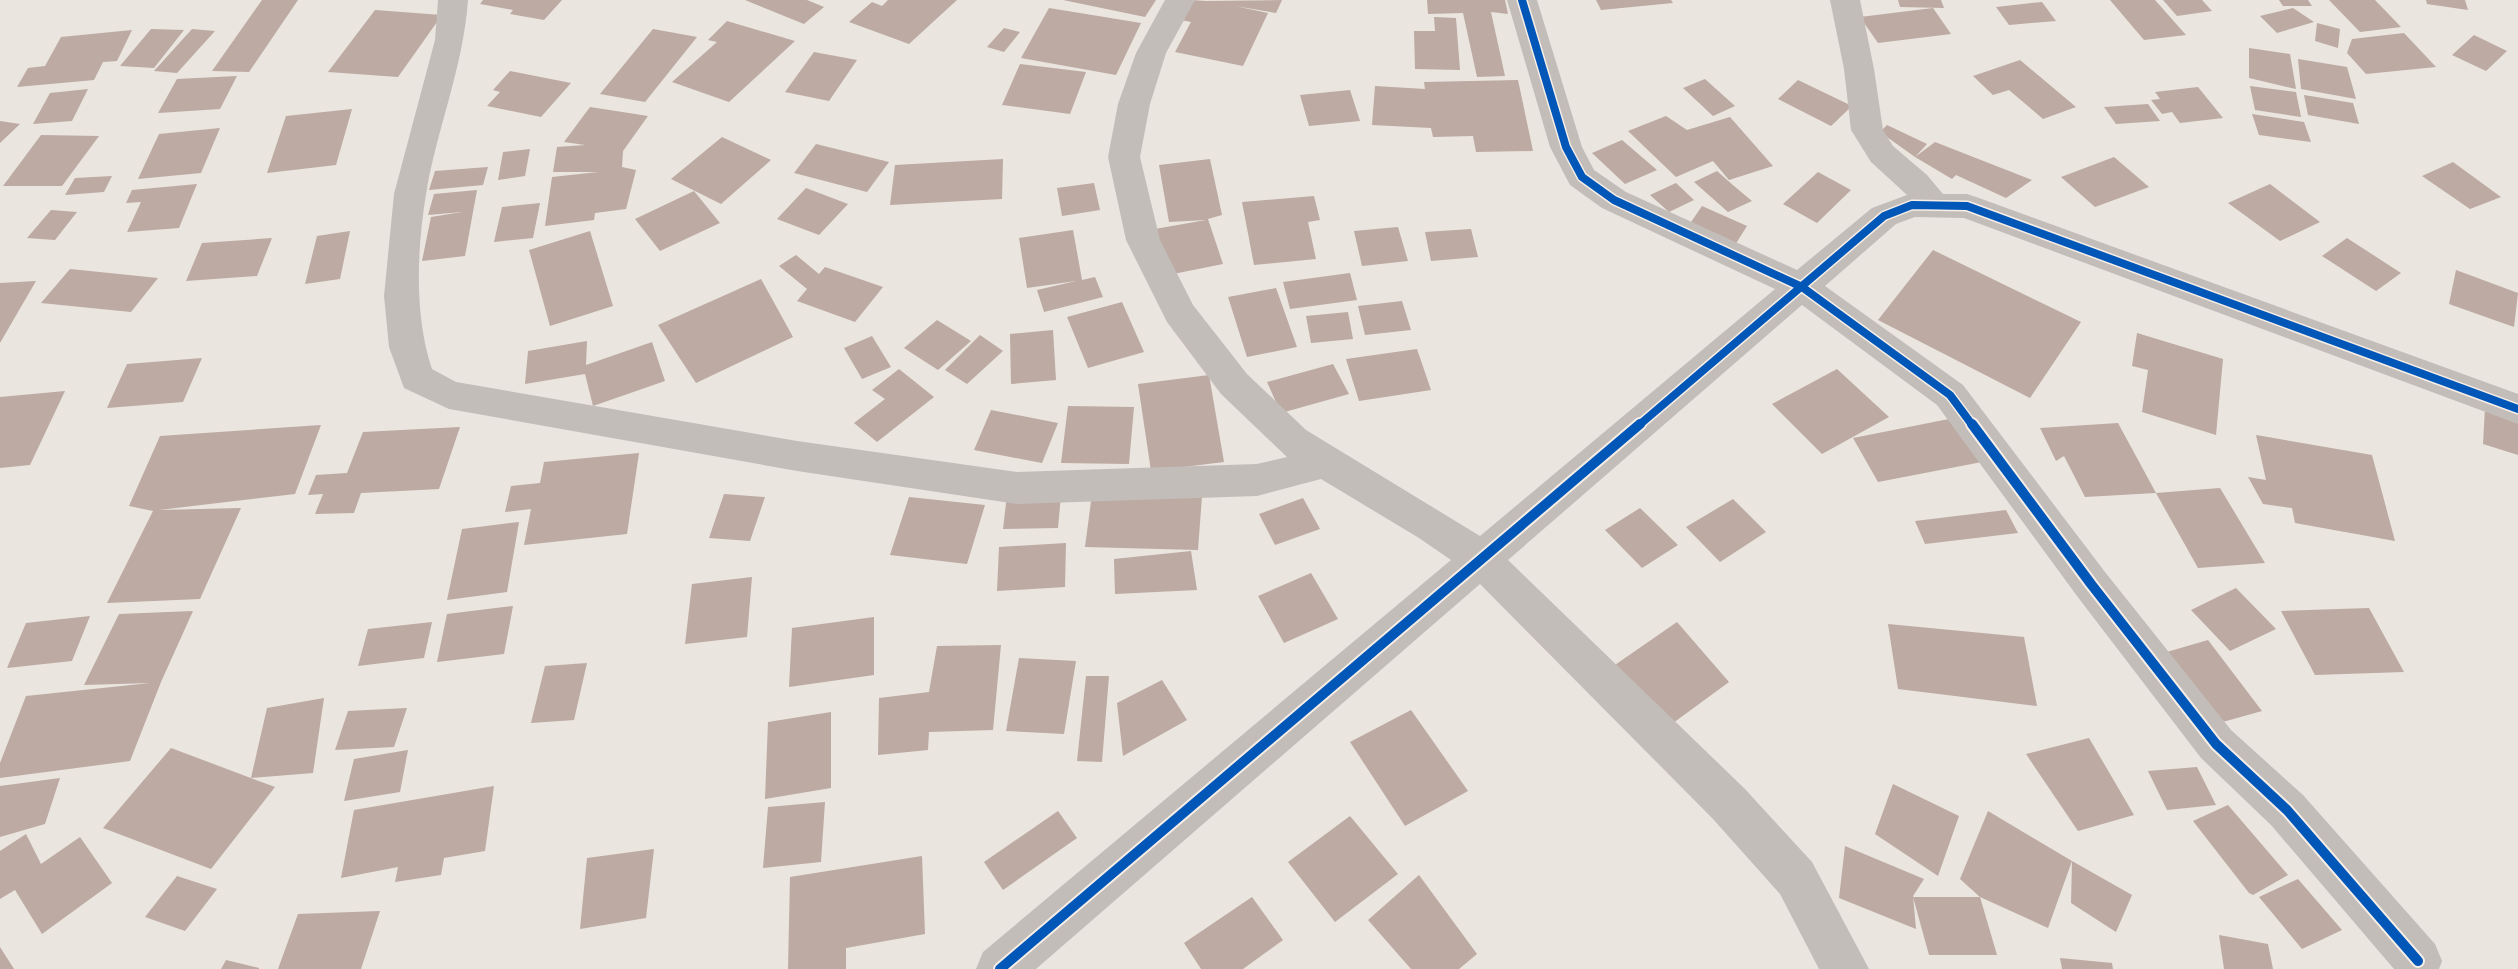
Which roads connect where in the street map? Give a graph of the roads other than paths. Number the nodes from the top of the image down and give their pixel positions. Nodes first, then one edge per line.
1 (453, 0) edge
2 (1180, 0) edge
3 (1522, 0) edge
4 (1845, 0) edge
5 (1933, 204) junction
6 (1802, 287) junction
7 (2518, 409) edge
8 (1325, 463) junction
9 (1481, 559) junction
10 (2418, 961) dead end
11 (1000, 969) edge
12 (1845, 969) edge

1 - 8 street
2 - 8 street
3 - 6 street
4 - 5 street
5 - 6 street
5 - 7 street
6 - 9 street
6 - 10 street
8 - 9 street
9 - 11 street
9 - 12 street

